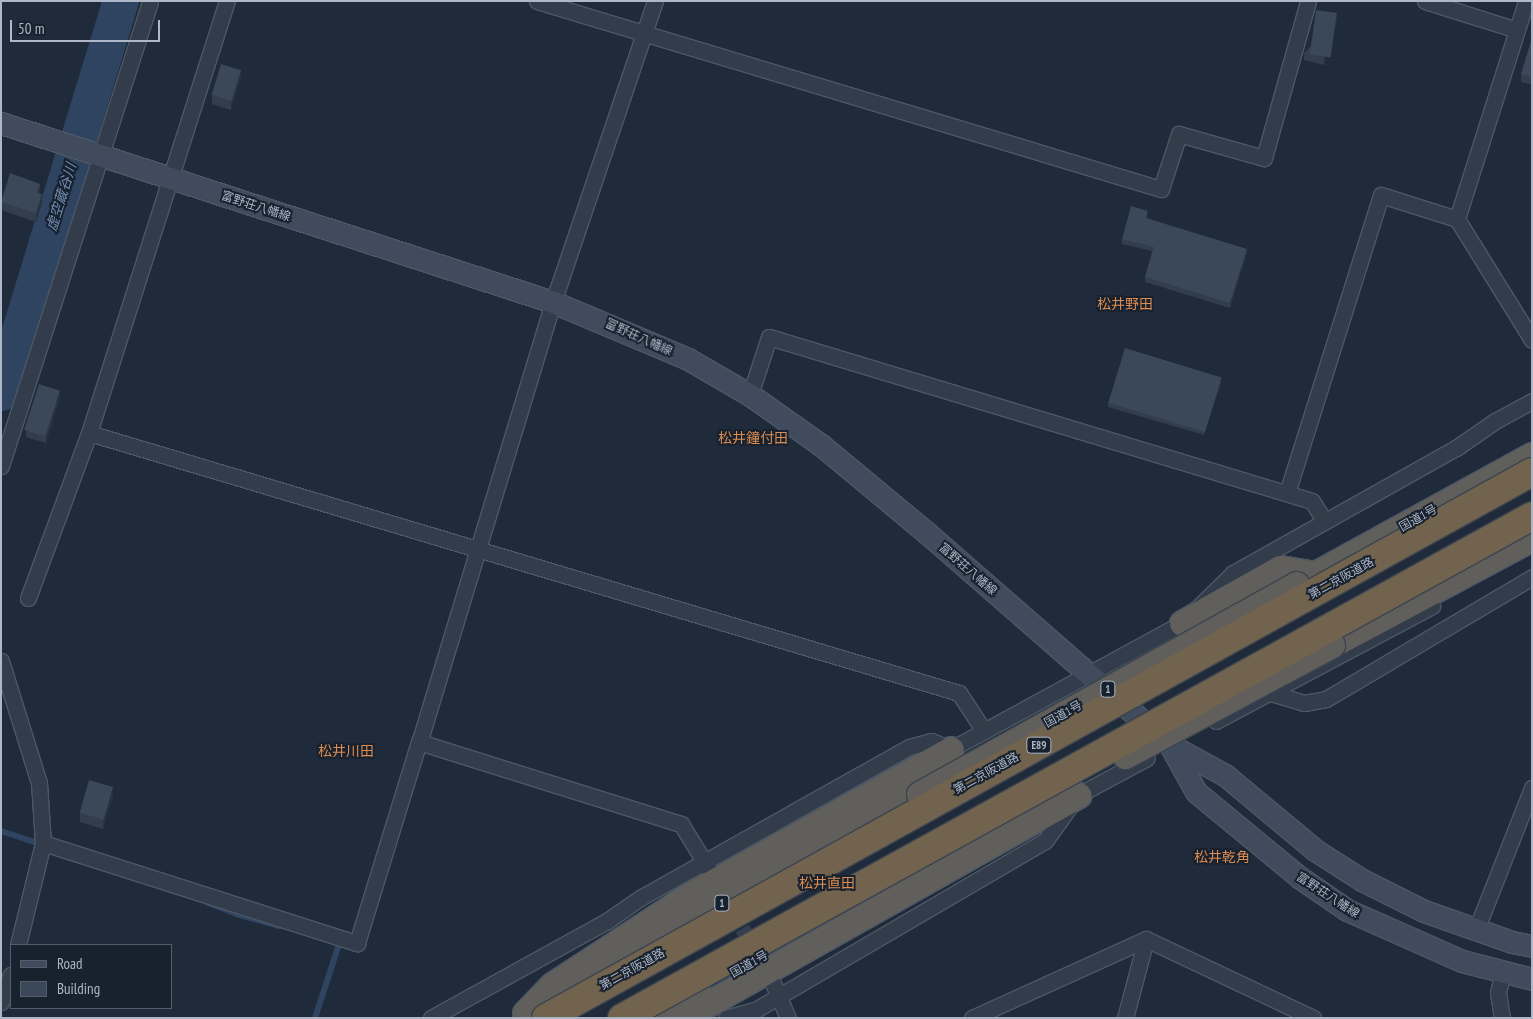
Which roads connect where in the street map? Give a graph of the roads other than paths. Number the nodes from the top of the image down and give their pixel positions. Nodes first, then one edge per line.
1 (150, 1) edge
2 (227, 1) edge
3 (537, 1) edge
4 (654, 1) edge
5 (1308, 1) edge
6 (1425, 1) edge
7 (1526, 1) edge
8 (1517, 30) junction
9 (644, 34) junction
10 (1, 123) edge
11 (99, 155) junction
12 (170, 178) junction
13 (1457, 219) junction
14 (553, 302) junction
15 (1532, 340) edge
16 (750, 395) junction
17 (1532, 401) edge
18 (89, 433) junction
19 (1532, 455) edge
20 (1, 466) edge
21 (1532, 472) edge
22 (1287, 493) junction
23 (1532, 516) edge
24 (1324, 520) junction
25 (1532, 538) edge
26 (478, 551) junction
27 (1532, 552) edge
28 (1532, 576) edge
29 (1305, 579) junction
30 (28, 598) dead end
31 (1182, 623) junction
32 (1, 661) edge
33 (1089, 674) junction
34 (1271, 692) junction
35 (984, 731) junction
36 (419, 742) junction
37 (1170, 745) junction
38 (951, 749) junction
39 (1532, 788) edge
40 (1078, 796) junction
41 (43, 843) junction
42 (709, 868) junction
43 (1476, 930) junction
44 (1146, 939) junction
45 (18, 944) edge
46 (1532, 946) edge
47 (1503, 973) junction
48 (10, 978) edge
49 (1532, 979) edge
50 (772, 981) tunnel mouth
51 (779, 996) junction
52 (1, 1002) edge
53 (529, 1016) edge
54 (431, 1018) edge
55 (622, 1018) edge
56 (651, 1018) edge
57 (683, 1018) edge
58 (726, 1018) edge
59 (788, 1018) edge
60 (972, 1018) edge
61 (1125, 1018) edge
62 (1312, 1018) edge
63 (1502, 1018) edge

1 - 11 street
2 - 12 street
3 - 9 street
4 - 9 street
5 - 9 street
6 - 8 street
7 - 8 street
8 - 13 street
9 - 14 street
10 - 11 main road, 富野荘八幡線
11 - 12 main road, 富野荘八幡線
11 - 20 street
12 - 14 main road, 富野荘八幡線
12 - 18 street
13 - 15 street
13 - 22 street
14 - 16 main road, 富野荘八幡線
14 - 26 street
16 - 22 street
16 - 33 main road, 富野荘八幡線
17 - 24 street
18 - 26 street
18 - 30 street
19 - 29 highway, 国道1号 / 1
21 - 53 highway, 第二京阪道路 / E89, bridge
22 - 24 street
23 - 55 highway, bridge
24 - 31 street
25 - 56 highway, 国道1号, bridge
26 - 35 street
26 - 36 street
27 - 34 street
28 - 34 street
29 - 31 highway
29 - 53 highway, 国道1号 / 1, bridge
31 - 33 street
32 - 41 street
33 - 35 street
33 - 37 main road, 富野荘八幡線
34 - 37 street
35 - 38 street
36 - 41 street
36 - 42 street
37 - 40 street
37 - 43 main road, 富野荘八幡線
37 - 47 main road, 富野荘八幡線
38 - 42 street
38 - 53 highway
39 - 43 street
40 - 51 street
40 - 57 highway
41 - 45 street
42 - 54 street
43 - 46 main road, 富野荘八幡線
44 - 60 street
44 - 61 street
44 - 62 street
47 - 49 main road, 富野荘八幡線
47 - 63 street
48 - 52 street
50 - 51 street
51 - 58 street
51 - 59 street

